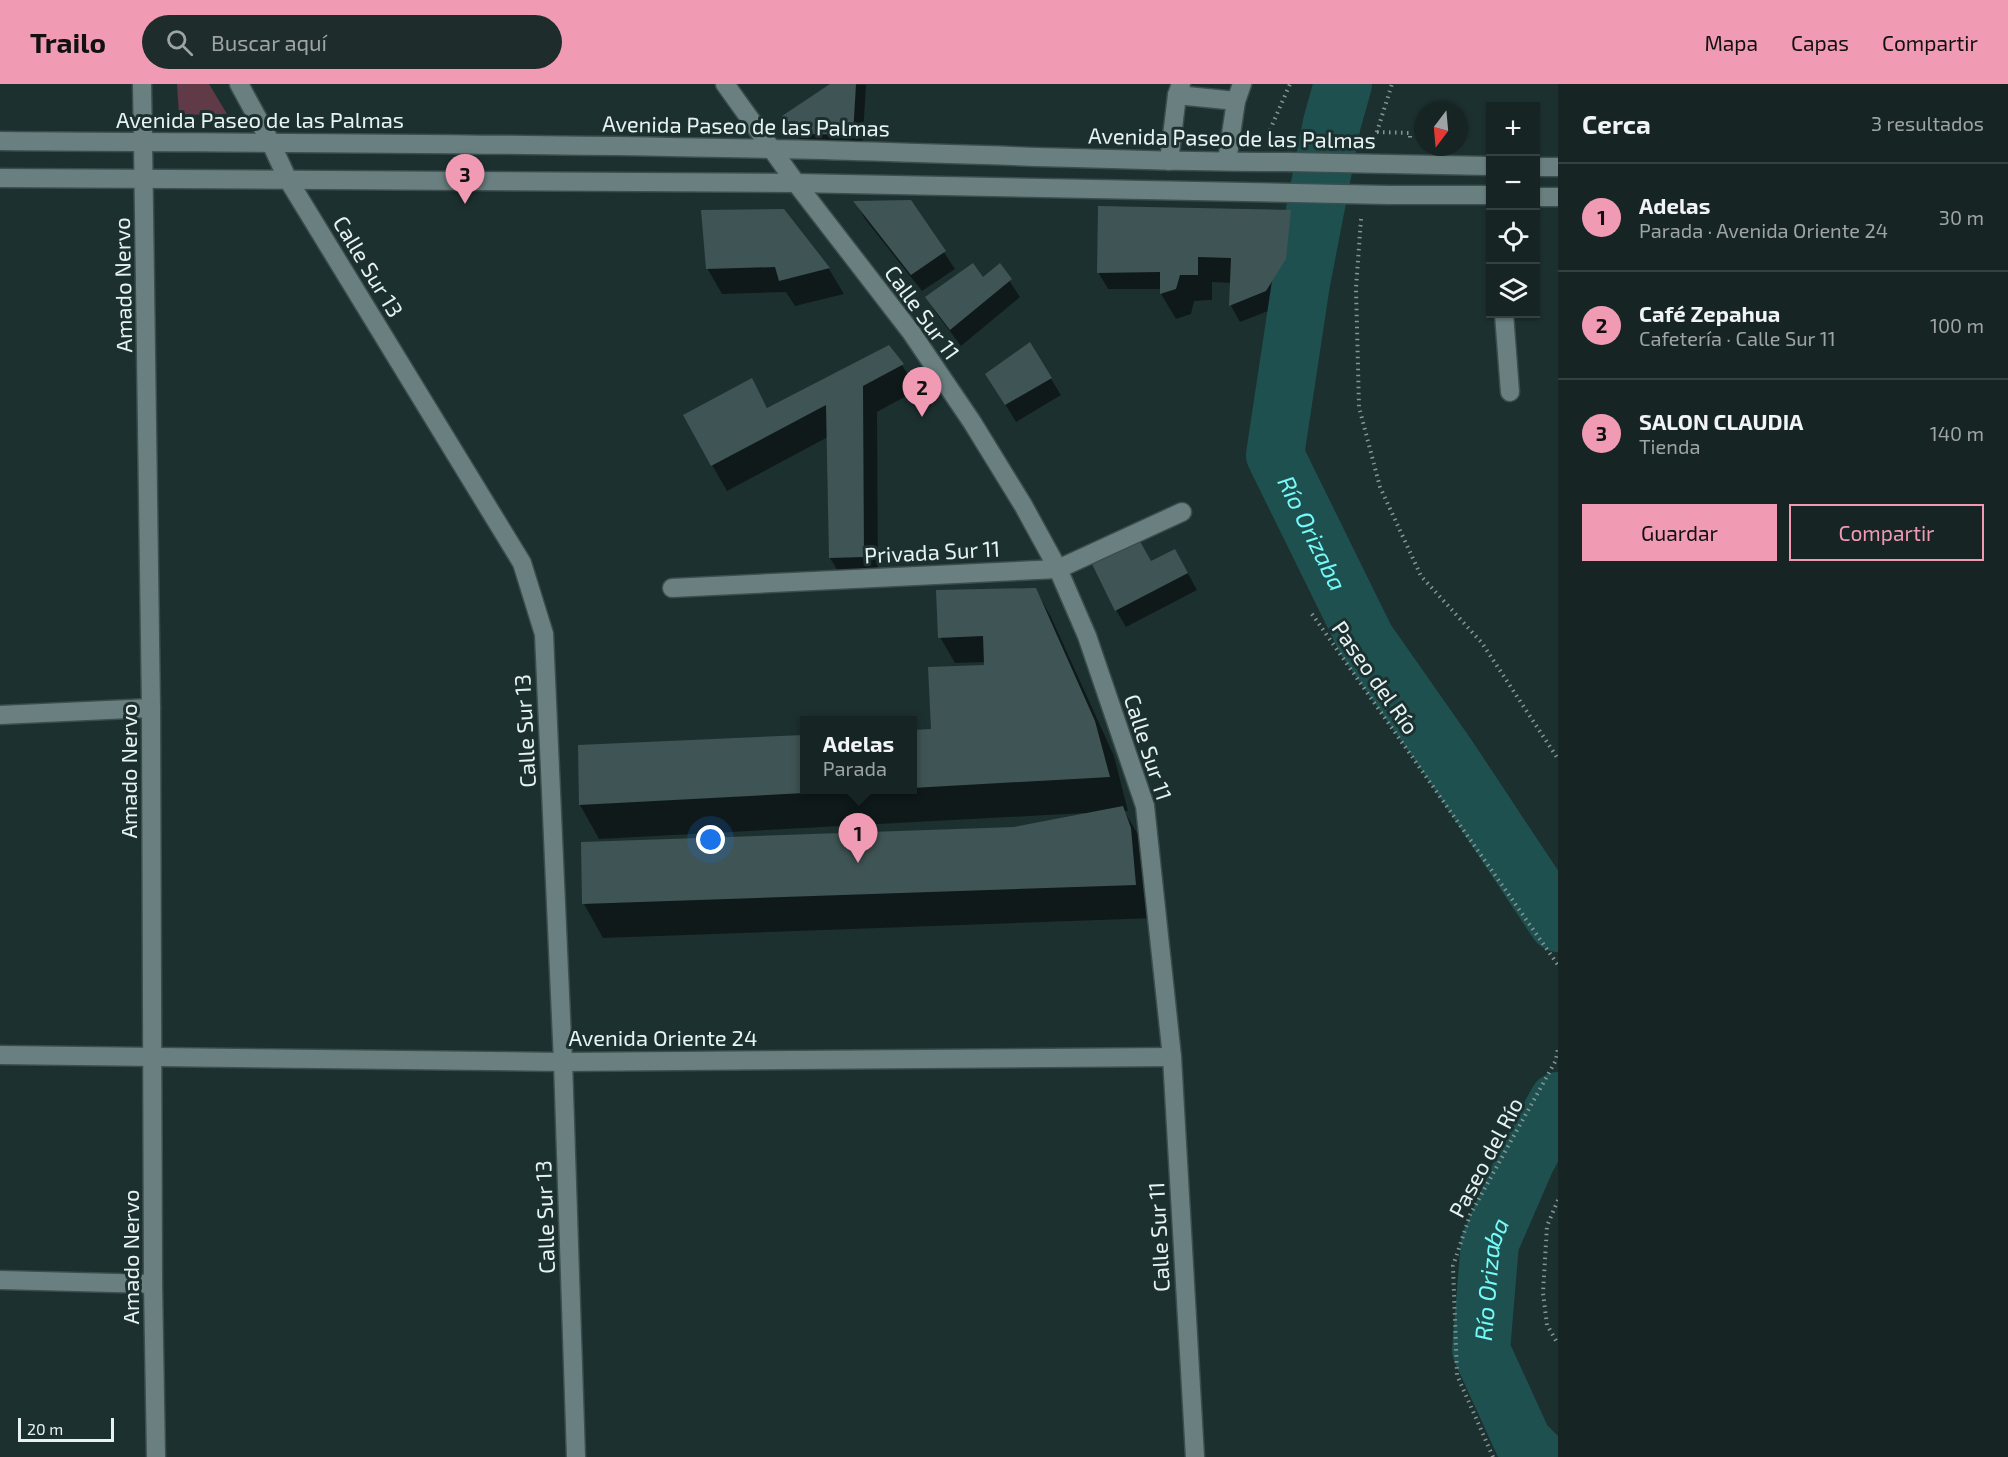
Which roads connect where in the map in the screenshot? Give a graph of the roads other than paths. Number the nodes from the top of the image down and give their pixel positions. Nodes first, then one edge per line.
1 (142, 84) edge
2 (240, 84) edge
3 (725, 84) edge
4 (1179, 90) edge
5 (1239, 93) edge
6 (0, 141) edge
7 (270, 141) junction
8 (143, 142) junction
9 (771, 149) junction
10 (1169, 160) junction
11 (1227, 161) junction
12 (1486, 166) edge
13 (1540, 167) edge
14 (1558, 167) edge
15 (0, 178) edge
16 (145, 178) junction
17 (287, 178) junction
18 (796, 183) junction
19 (1486, 195) edge
20 (1540, 197) edge
21 (1558, 197) edge
22 (1504, 318) edge
23 (1510, 392) dead end
24 (1182, 512) dead end
25 (1058, 569) junction
26 (672, 588) dead end
27 (151, 708) junction
28 (0, 715) edge
29 (0, 1055) edge
30 (154, 1056) junction
31 (1172, 1057) junction
32 (563, 1062) junction
33 (0, 1280) edge
34 (153, 1284) junction
35 (156, 1457) edge
36 (576, 1457) edge
37 (1195, 1457) edge

1 - 8 street, Amado Nervo
2 - 7 street, Calle Sur 13
3 - 9 street, Calle Sur 11
4 - 5 street
4 - 10 street
5 - 11 street
6 - 8 street, Avenida Paseo de las Palmas
7 - 8 street, Avenida Paseo de las Palmas
7 - 9 street, Avenida Paseo de las Palmas
7 - 17 street, Calle Sur 13
8 - 16 street, Amado Nervo
9 - 10 street, Avenida Paseo de las Palmas
9 - 18 street, Calle Sur 11
10 - 11 street, Avenida Paseo de las Palmas
11 - 12 street, Avenida Paseo de las Palmas, bridge
13 - 14 street
15 - 16 street
16 - 17 street
16 - 27 street, Amado Nervo
17 - 18 street
17 - 32 street, Calle Sur 13
18 - 19 street, bridge
18 - 25 street, Calle Sur 11
20 - 21 street
22 - 23 street
24 - 25 street, Privada Sur 11
25 - 26 street, Privada Sur 11
25 - 31 street, Calle Sur 11
27 - 28 street
27 - 30 street, Amado Nervo
29 - 30 street, Avenida Oriente 24
30 - 32 street, Avenida Oriente 24
30 - 34 street, Amado Nervo
31 - 32 street, Avenida Oriente 24
31 - 37 street, Calle Sur 11
32 - 36 street, Calle Sur 13
33 - 34 street
34 - 35 street, Amado Nervo

